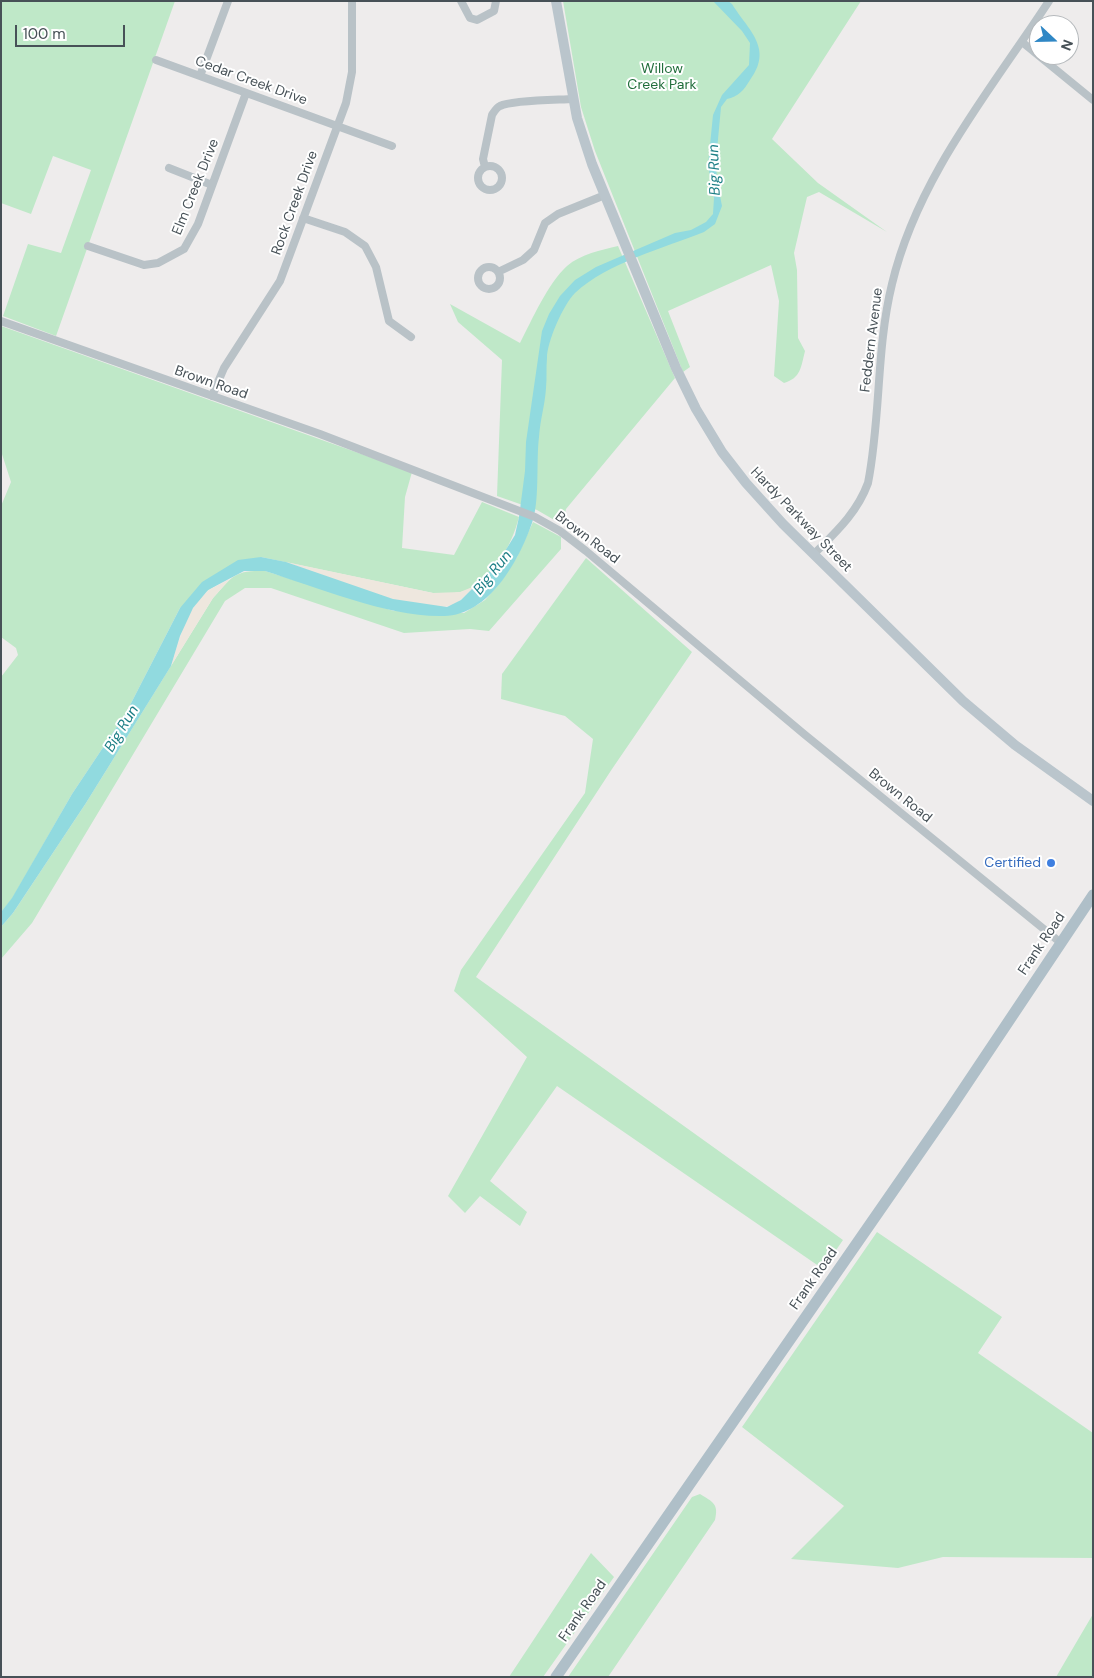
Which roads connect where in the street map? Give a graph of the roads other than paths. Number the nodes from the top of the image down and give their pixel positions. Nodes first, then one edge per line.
1 (228, 1) edge
2 (352, 1) edge
3 (461, 1) edge
4 (496, 1) edge
5 (556, 1) edge
6 (1048, 1) edge
7 (1022, 42) junction
8 (156, 60) dead end
9 (200, 76) junction
10 (246, 93) junction
11 (574, 99) junction
12 (1093, 100) edge
13 (337, 126) junction
14 (392, 146) dead end
15 (485, 167) dead end
16 (169, 168) dead end
17 (212, 185) junction
18 (605, 194) junction
19 (303, 218) junction
20 (88, 246) dead end
21 (498, 272) dead end
22 (1, 321) edge
23 (411, 338) dead end
24 (212, 396) junction
25 (814, 554) junction
26 (1093, 801) edge
27 (1093, 895) edge
28 (1061, 943) junction
29 (556, 1677) edge

1 - 9 street
2 - 13 street, Rock Creek Drive
3 - 4 street
5 - 11 main road, Hardy Parkway Street
6 - 7 street, Feddern Avenue
7 - 12 street
7 - 25 street, Feddern Avenue
8 - 9 street, Cedar Creek Drive
9 - 10 street, Cedar Creek Drive
10 - 13 street, Cedar Creek Drive
10 - 17 street, Elm Creek Drive
11 - 15 street
11 - 18 main road, Hardy Parkway Street
13 - 14 street, Cedar Creek Drive
13 - 19 street, Rock Creek Drive
16 - 17 street
17 - 20 street, Elm Creek Drive
18 - 21 street
18 - 25 main road, Hardy Parkway Street
19 - 23 street
19 - 24 street, Rock Creek Drive
22 - 24 street, Brown Road
24 - 28 street, Brown Road
25 - 26 main road, Hardy Parkway Street
27 - 28 main road, Frank Road
28 - 29 main road, Frank Road

